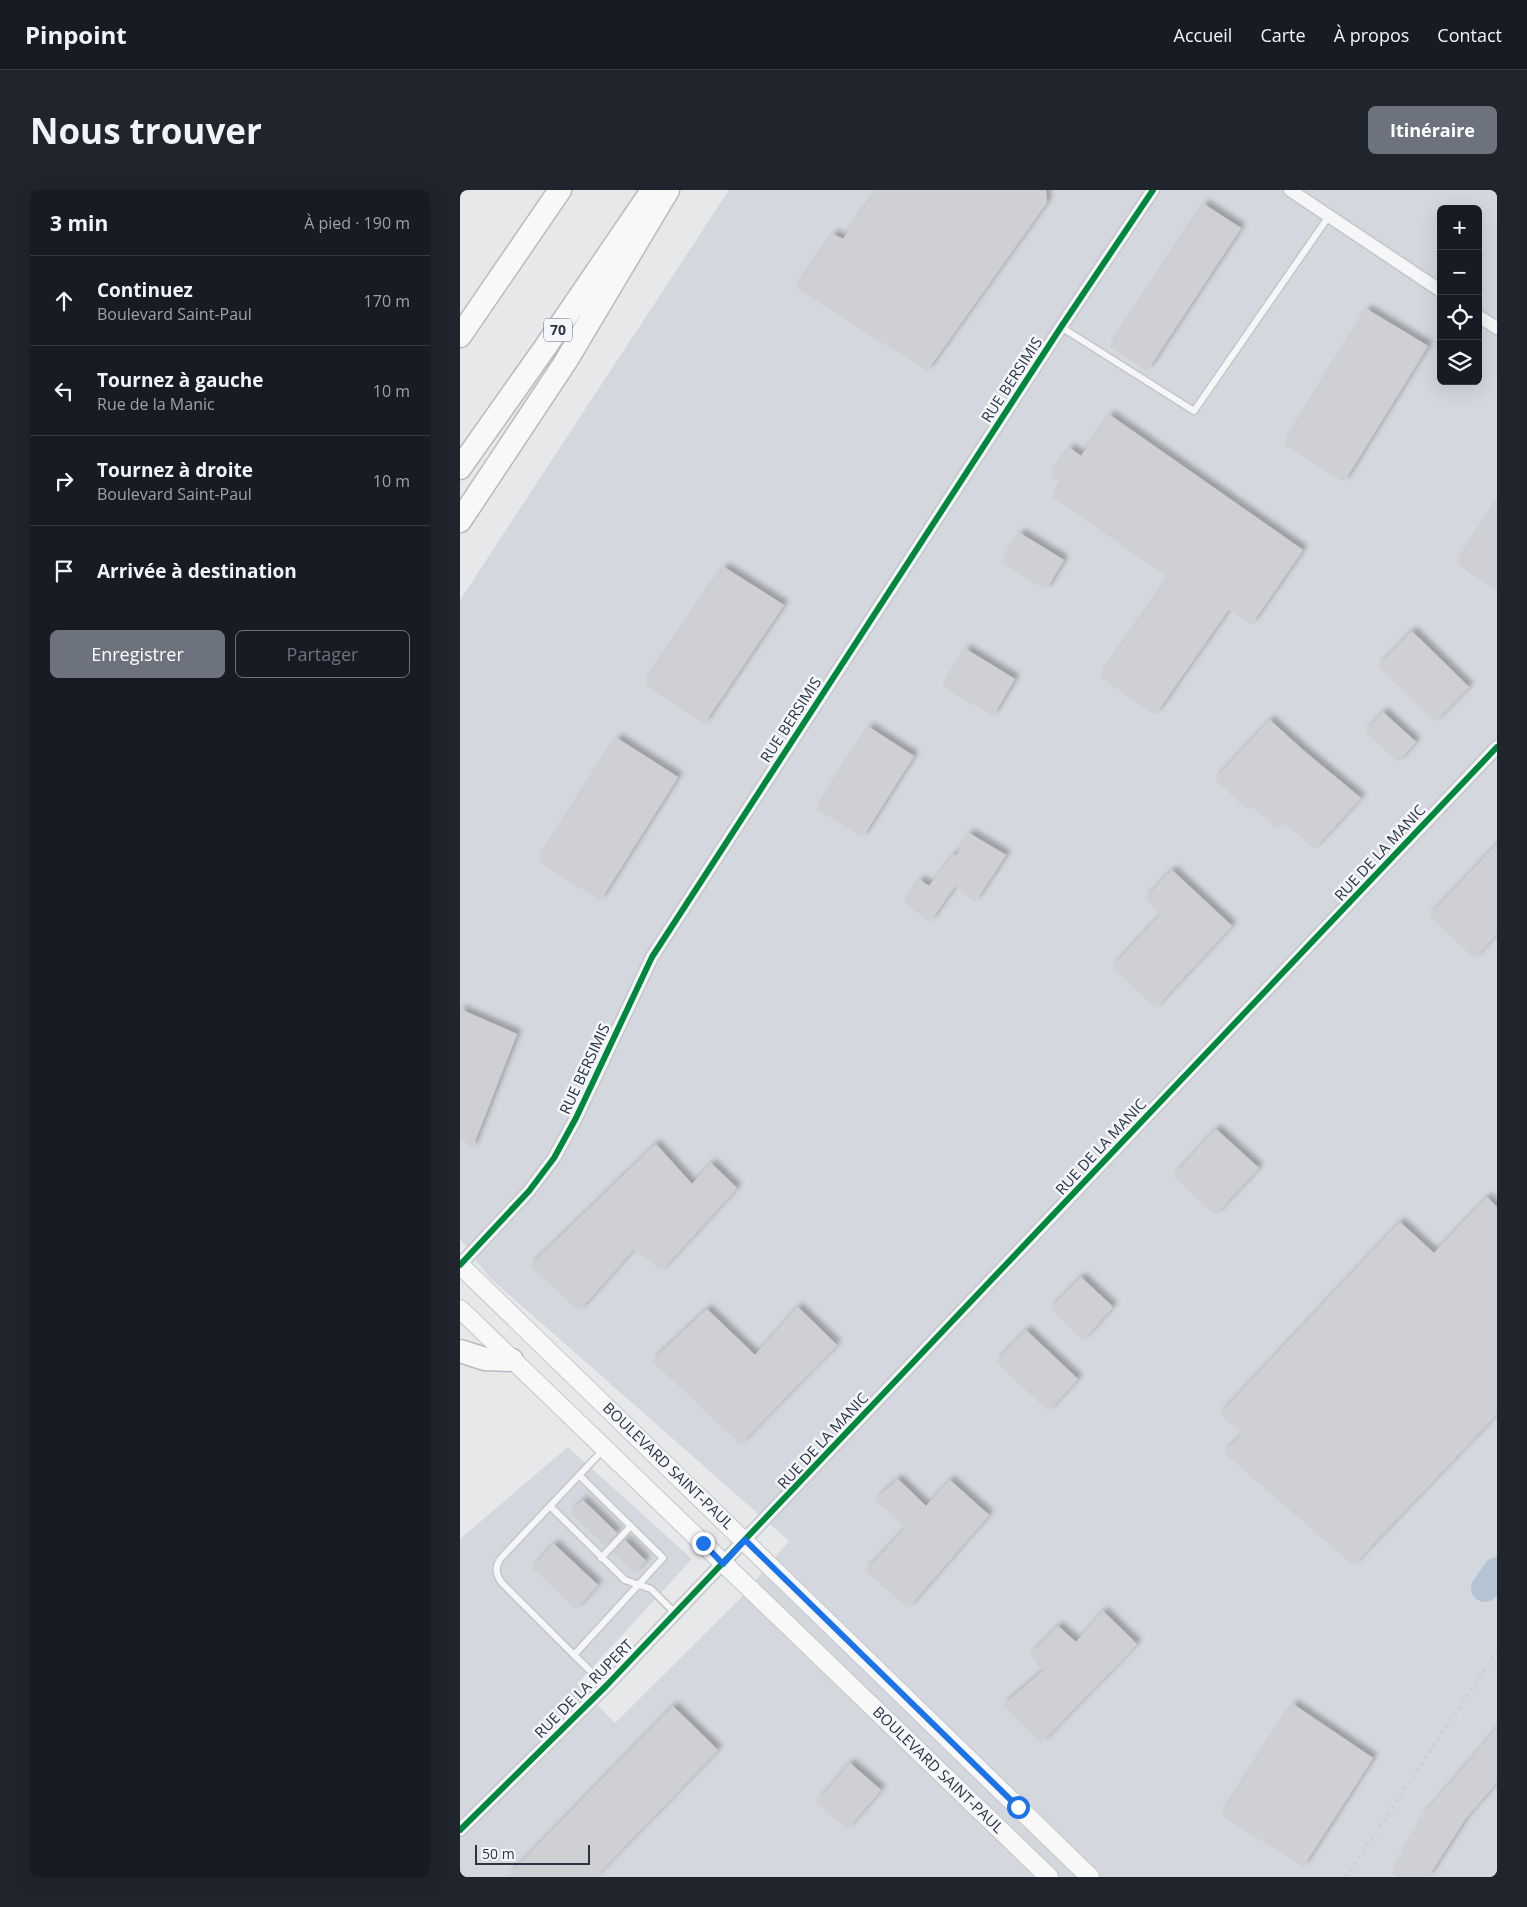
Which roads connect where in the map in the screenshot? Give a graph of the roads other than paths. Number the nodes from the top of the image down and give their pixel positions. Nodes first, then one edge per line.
1 (560, 190) edge
2 (652, 190) edge
3 (668, 190) edge
4 (1153, 190) edge
5 (1290, 190) edge
6 (1329, 216) junction
7 (1437, 288) edge
8 (1482, 319) edge
9 (1062, 327) junction
10 (1497, 328) edge
11 (460, 336) edge
12 (460, 468) edge
13 (460, 521) edge
14 (1497, 747) edge
15 (460, 1265) edge
16 (460, 1309) edge
17 (460, 1351) edge
18 (512, 1360) junction
19 (605, 1449) junction
20 (579, 1475) junction
21 (550, 1506) junction
22 (631, 1526) junction
23 (745, 1540) junction
24 (601, 1558) junction
25 (723, 1564) junction
26 (639, 1585) junction
27 (676, 1614) junction
28 (574, 1655) junction
29 (606, 1686) junction
30 (460, 1830) edge
31 (1049, 1877) edge
32 (1090, 1877) edge

1 - 11 highway
2 - 12 highway, 70
3 - 13 highway
4 - 9 street, RUE BERSIMIS
5 - 6 street
6 - 7 street
6 - 9 lane
8 - 10 street
9 - 15 street, RUE BERSIMIS
14 - 23 street, RUE DE LA MANIC
15 - 23 main road, BOULEVARD SAINT-PAUL
16 - 18 main road, BOULEVARD SAINT-PAUL
17 - 18 highway
18 - 19 main road, BOULEVARD SAINT-PAUL
19 - 20 lane
19 - 25 main road, BOULEVARD SAINT-PAUL
20 - 21 lane
20 - 22 lane
21 - 24 lane
21 - 28 lane
22 - 24 lane
22 - 26 lane
23 - 25 street, RUE DE LA MANIC
23 - 32 main road, BOULEVARD SAINT-PAUL
24 - 26 lane
25 - 27 street, RUE DE LA RUPERT
25 - 31 main road, BOULEVARD SAINT-PAUL
26 - 27 lane
26 - 28 lane
27 - 29 street, RUE DE LA RUPERT
28 - 29 lane
29 - 30 street, RUE DE LA RUPERT

